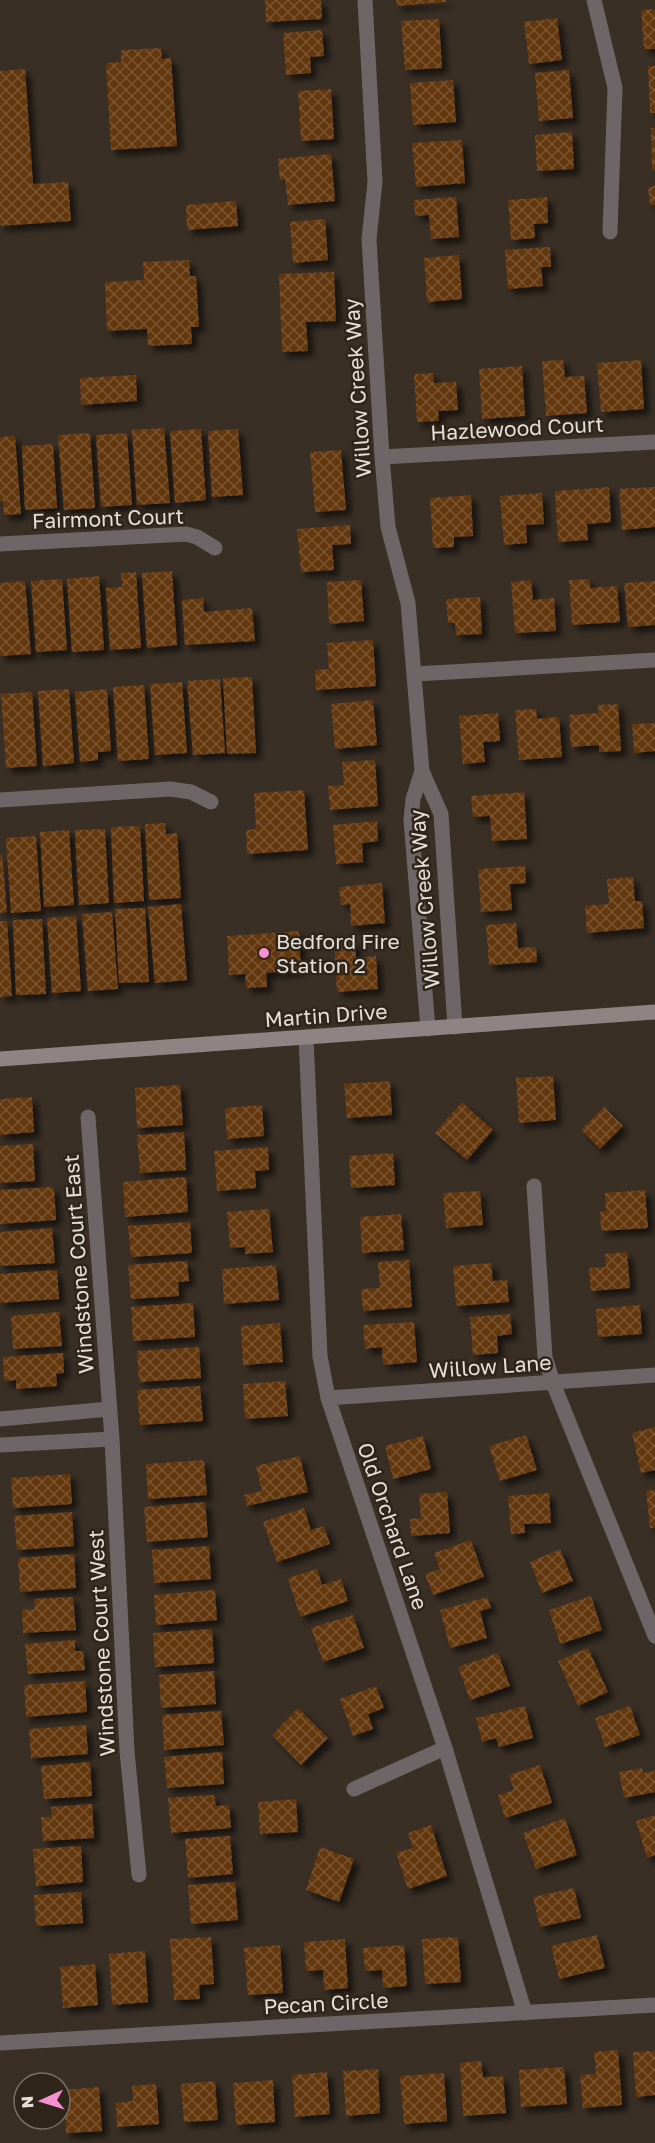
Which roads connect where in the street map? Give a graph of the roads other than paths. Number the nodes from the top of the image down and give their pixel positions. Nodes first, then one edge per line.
1 (364, 0) edge
2 (594, 0) edge
3 (610, 232) dead end
4 (655, 442) edge
5 (382, 457) junction
6 (0, 544) edge
7 (215, 548) dead end
8 (655, 660) edge
9 (416, 674) junction
10 (422, 771) junction
11 (0, 800) edge
12 (211, 802) dead end
13 (655, 1012) edge
14 (455, 1027) junction
15 (428, 1029) junction
16 (306, 1037) junction
17 (0, 1059) edge
18 (88, 1117) dead end
19 (534, 1186) dead end
20 (655, 1375) edge
21 (553, 1383) junction
22 (328, 1398) junction
23 (109, 1409) junction
24 (0, 1419) edge
25 (112, 1438) junction
26 (0, 1445) edge
27 (655, 1636) edge
28 (446, 1748) junction
29 (354, 1788) dead end
30 (139, 1875) dead end
31 (655, 2005) edge
32 (525, 2013) junction
33 (0, 2043) edge

1 - 5 street, Willow Creek Way
2 - 3 street
4 - 5 street, Hazlewood Court
5 - 9 street, Willow Creek Way
6 - 7 street, Fairmont Court
8 - 9 street
9 - 10 street, Willow Creek Way
10 - 14 street, Willow Creek Way
10 - 15 street, Willow Creek Way
11 - 12 street
13 - 14 street, Martin Drive
14 - 15 street, Martin Drive
15 - 16 street, Martin Drive
16 - 17 street, Martin Drive
16 - 22 street, Old Orchard Lane
18 - 23 street, Windstone Court East
19 - 21 street
20 - 21 street, Willow Lane
21 - 22 street, Willow Lane
21 - 27 street
22 - 28 street, Old Orchard Lane
23 - 24 street
23 - 25 street, Windstone Court West
25 - 26 street
25 - 30 street, Windstone Court West
28 - 29 street
28 - 32 street, Old Orchard Lane
31 - 32 street, Pecan Circle
32 - 33 street, Pecan Circle

